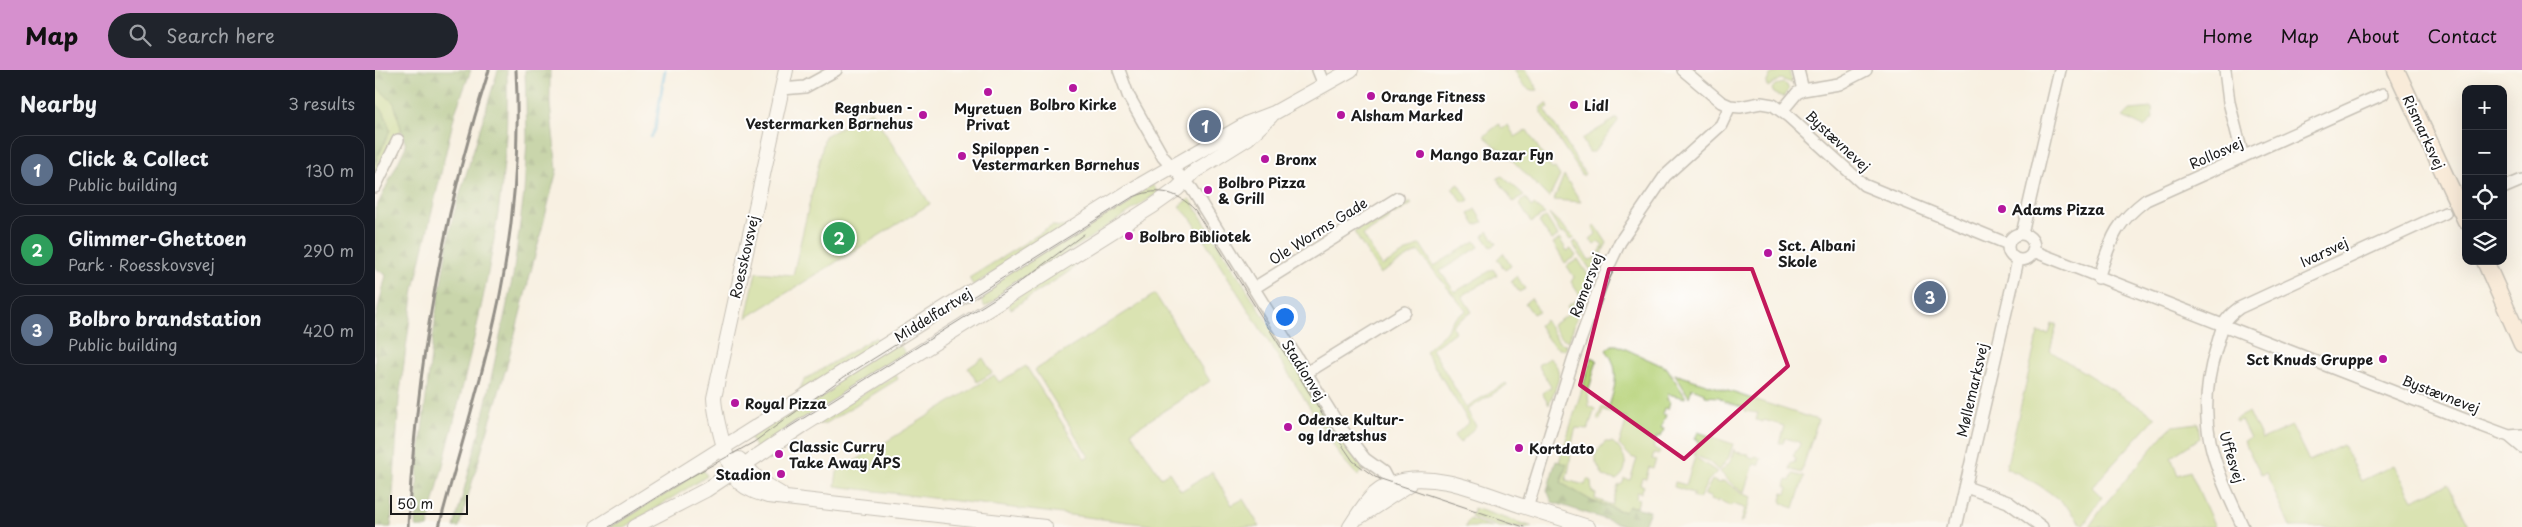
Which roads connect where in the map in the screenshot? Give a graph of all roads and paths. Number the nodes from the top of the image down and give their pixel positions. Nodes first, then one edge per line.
1 (786, 70) edge
2 (837, 70) edge
3 (1119, 70) edge
4 (1334, 70) edge
5 (1351, 70) edge
6 (1683, 70) edge
7 (1799, 70) edge
8 (1866, 70) edge
9 (2060, 70) edge
10 (2225, 70) edge
11 (2397, 70) edge
12 (1319, 81) edge
13 (782, 89) junction
14 (1803, 90) junction
15 (2383, 94) dead end
16 (1729, 106) junction
17 (1782, 111) junction
18 (1274, 113) junction
19 (398, 140) dead end
20 (2243, 157) junction
21 (1171, 168) junction
22 (2522, 180) edge
23 (1185, 181) junction
24 (2507, 186) edge
25 (375, 187) edge
26 (1398, 198) dead end
27 (2459, 212) edge
28 (2022, 234) junction
29 (2008, 244) junction
30 (2033, 252) junction
31 (2018, 260) junction
32 (2488, 265) edge
33 (2488, 265) edge
34 (2098, 278) junction
35 (1254, 288) junction
36 (1405, 312) dead end
37 (2522, 321) edge
38 (2223, 326) junction
39 (2522, 344) edge
40 (1306, 373) junction
41 (2522, 435) edge
42 (2509, 436) junction
43 (725, 444) junction
44 (2522, 447) edge
45 (738, 468) junction
46 (1965, 487) junction
47 (1392, 489) junction
48 (1527, 508) junction
49 (1352, 523) edge
50 (1012, 525) edge
51 (597, 527) edge
52 (633, 527) edge
53 (1045, 527) edge
54 (1588, 527) edge
55 (1956, 527) edge
56 (2042, 527) edge
57 (2243, 527) edge

1 - 13 street, Roesskovsvej
2 - 13 street
3 - 21 street, Stadionvej
4 - 12 street, Middelfartvej
5 - 12 street, Middelfartvej
6 - 16 street
7 - 14 street
8 - 14 street
9 - 28 street
10 - 20 street
11 - 27 main road, Rismarksvej
12 - 18 street, Middelfartvej
13 - 43 street, Roesskovsvej
14 - 17 street
15 - 20 street, Rollosvej
16 - 17 street, Bystævnevej
16 - 48 street, Rømersvej
17 - 29 street, Bystævnevej
18 - 21 street, Middelfartvej
18 - 23 street, Middelfartvej
19 - 25 street
20 - 34 street, Rollosvej
21 - 23 street, Stadionvej
21 - 43 street, Middelfartvej
22 - 24 street
23 - 35 street, Stadionvej
23 - 45 street, Middelfartvej
26 - 35 street, Ole Worms Gade
27 - 38 street, Ivarsvej
28 - 29 street
28 - 30 street
29 - 31 street
30 - 31 street
30 - 34 street, Bystævnevej
31 - 46 street, Møllemarksvej
32 - 37 main road
33 - 39 main road
34 - 38 street, Bystævnevej
35 - 40 street, Stadionvej
36 - 40 street
38 - 42 street, Bystævnevej
38 - 57 street, Uffesvej
40 - 47 street, Stadionvej
41 - 42 street, Bystævnevej
42 - 44 street, Bystævnevej
43 - 45 street, Roesskovsvej
43 - 51 street, Middelfartvej
43 - 52 street
45 - 50 street
45 - 52 street, Middelfartvej
46 - 55 street, Møllemarksvej
46 - 56 street
47 - 48 street
47 - 49 street
48 - 54 street
50 - 53 street

